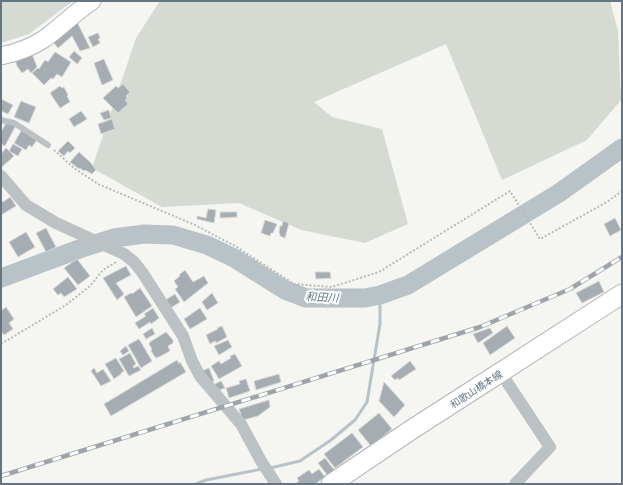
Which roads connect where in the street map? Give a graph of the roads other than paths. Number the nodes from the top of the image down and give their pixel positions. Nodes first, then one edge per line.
1 (92, 1) edge
2 (1, 56) edge
3 (1, 120) edge
4 (48, 145) road end
5 (1, 176) edge
6 (622, 294) edge
7 (501, 373) junction
8 (276, 484) edge
9 (331, 484) edge
10 (515, 484) edge

1 - 2 street
3 - 4 lane
5 - 8 street
6 - 7 main road, 和歌山橋本線
7 - 9 main road, 和歌山橋本線
7 - 10 street

